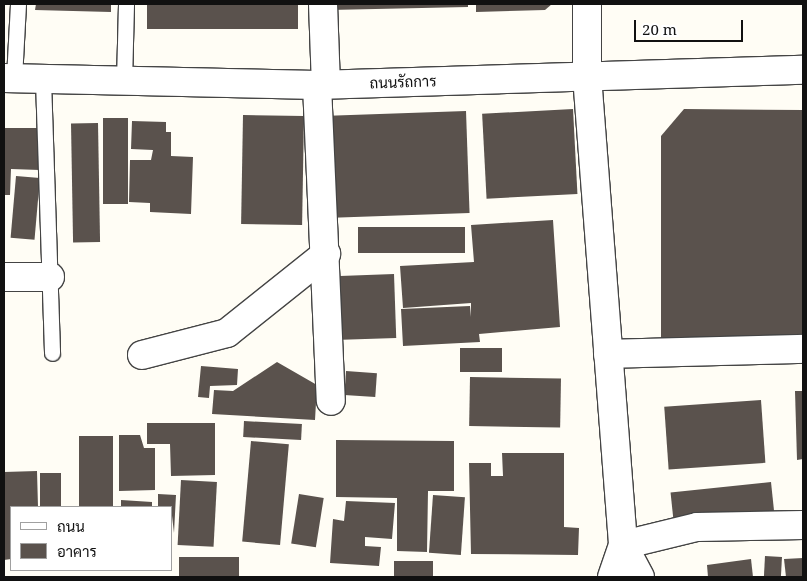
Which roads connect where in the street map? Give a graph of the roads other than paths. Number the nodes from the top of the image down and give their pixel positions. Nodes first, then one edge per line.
1 (18, 4) edge
2 (126, 4) edge
3 (323, 4) edge
4 (586, 4) edge
5 (803, 70) edge
6 (587, 76) junction
7 (9, 78) edge
8 (43, 80) junction
9 (124, 81) junction
10 (321, 85) junction
11 (326, 254) junction
12 (4, 277) edge
13 (50, 277) junction
14 (803, 350) edge
15 (52, 353) dead end
16 (608, 354) junction
17 (142, 356) dead end
18 (331, 401) dead end
19 (803, 525) edge
20 (623, 545) junction
21 (612, 577) edge
22 (640, 577) edge

1 - 7 lane
2 - 9 lane
3 - 10 street
4 - 6 street
5 - 6 street, ถนนรัถการ
6 - 10 street, ถนนรัถการ
6 - 16 street
7 - 8 street, ถนนรัถการ
8 - 9 street, ถนนรัถการ
8 - 13 lane
9 - 10 street, ถนนรัถการ
10 - 11 street
11 - 17 street
11 - 18 street
12 - 13 street
13 - 15 lane
14 - 16 street
16 - 20 street
19 - 20 street
20 - 21 street
20 - 22 street

